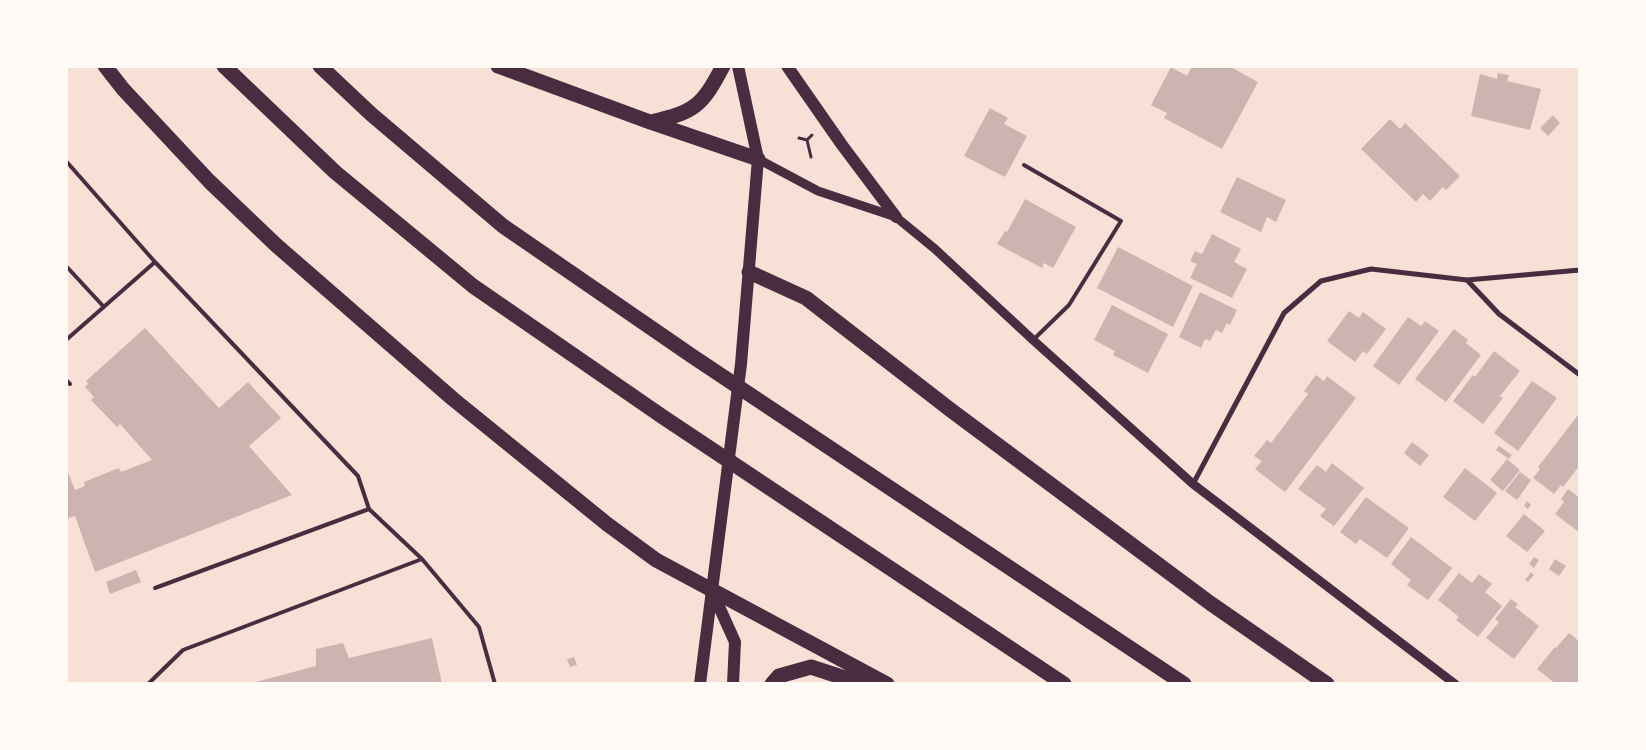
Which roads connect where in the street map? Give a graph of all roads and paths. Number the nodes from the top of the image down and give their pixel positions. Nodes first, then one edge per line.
1 (105, 66) edge
2 (224, 66) edge
3 (320, 66) edge
4 (498, 66) edge
5 (723, 66) edge
6 (738, 66) edge
7 (787, 66) edge
8 (650, 122) junction
9 (815, 133) dead end
10 (799, 138) dead end
11 (807, 140) junction
12 (810, 157) dead end
13 (758, 159) junction
14 (66, 161) edge
15 (1024, 165) dead end
16 (896, 217) junction
17 (155, 262) junction
18 (66, 266) edge
19 (1580, 270) edge
20 (749, 272) junction
21 (1467, 280) junction
22 (104, 307) junction
23 (66, 340) edge
24 (1032, 340) junction
25 (1580, 375) edge
26 (1192, 484) junction
27 (368, 509) junction
28 (422, 559) junction
29 (155, 588) dead end
30 (712, 591) junction
31 (148, 684) edge
32 (495, 684) edge
33 (700, 684) edge
34 (733, 684) edge
35 (772, 684) edge
36 (863, 684) edge
37 (887, 684) edge
38 (1064, 684) edge
39 (1184, 684) edge
40 (1327, 684) edge
41 (1455, 684) edge

1 - 30 highway
2 - 38 highway
3 - 39 highway
4 - 8 highway
5 - 8 highway
6 - 13 main road
7 - 16 main road
8 - 13 highway
9 - 11 path
10 - 11 path
11 - 12 path
13 - 16 street
13 - 20 main road
14 - 17 lane
15 - 24 lane
16 - 24 street
17 - 22 lane
17 - 27 lane
18 - 22 lane
19 - 21 street
20 - 30 main road
20 - 40 highway
21 - 25 street
21 - 26 street
22 - 23 lane
24 - 26 street
26 - 41 street
27 - 28 lane
27 - 29 lane
28 - 31 lane
28 - 32 lane
30 - 33 main road
30 - 34 main road
30 - 37 highway
35 - 36 highway

